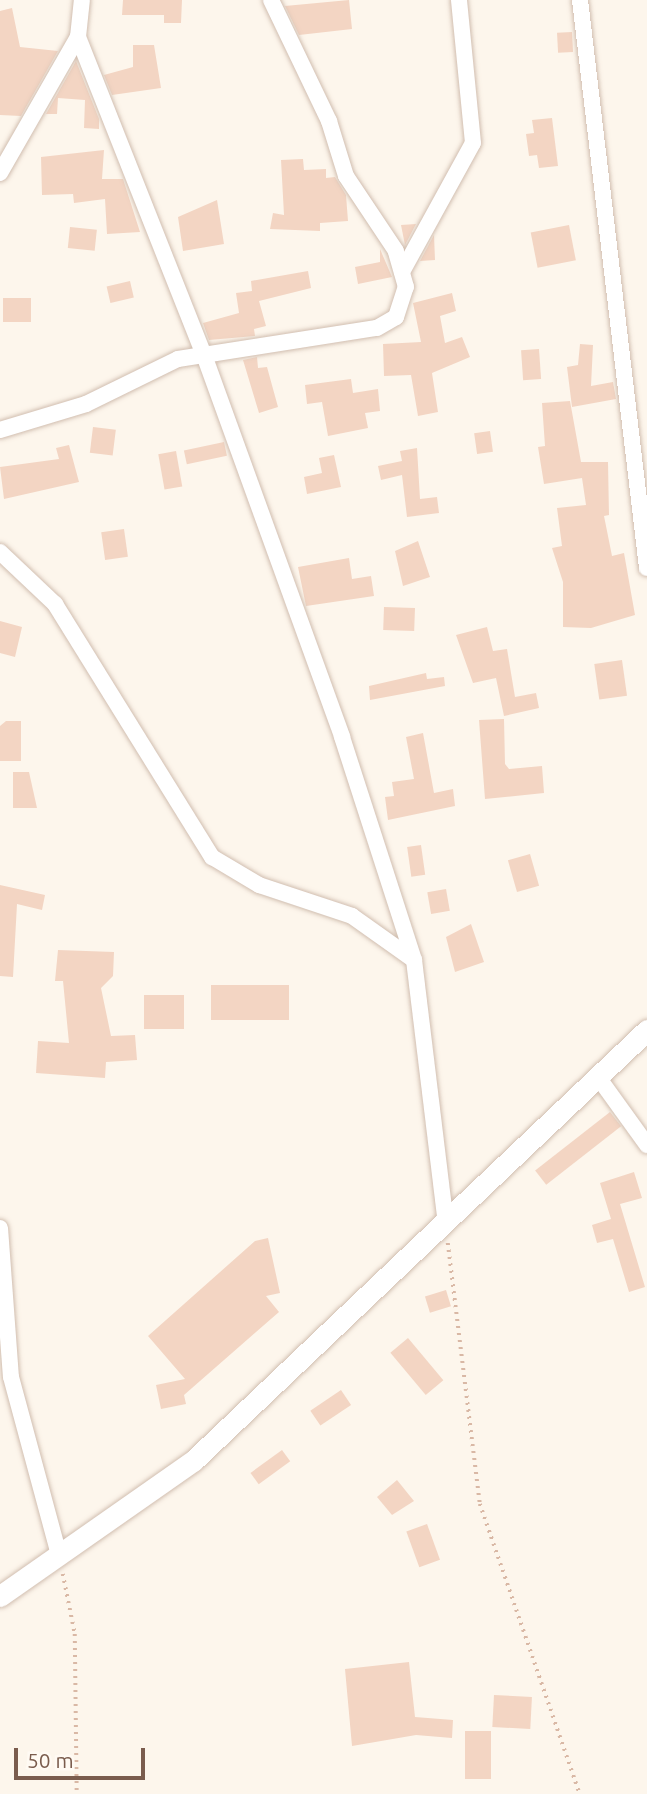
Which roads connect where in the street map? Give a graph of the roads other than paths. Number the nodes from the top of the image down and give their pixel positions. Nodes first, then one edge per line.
1 (82, 0) edge
2 (271, 0) edge
3 (459, 0) edge
4 (580, 0) edge
5 (78, 37) junction
6 (0, 173) edge
7 (402, 272) junction
8 (204, 355) junction
9 (0, 430) edge
10 (0, 553) edge
11 (647, 568) edge
12 (414, 960) junction
13 (647, 1030) edge
14 (598, 1077) junction
15 (647, 1145) edge
16 (446, 1223) junction
17 (0, 1228) edge
18 (59, 1555) junction
19 (0, 1596) edge

1 - 5 street
2 - 7 street
3 - 7 street
4 - 11 street
5 - 6 street
5 - 8 street
7 - 8 street
8 - 9 street
8 - 12 street
10 - 12 street
12 - 16 street
13 - 14 street
14 - 15 street
14 - 16 street
16 - 18 street
17 - 18 street
18 - 19 street

